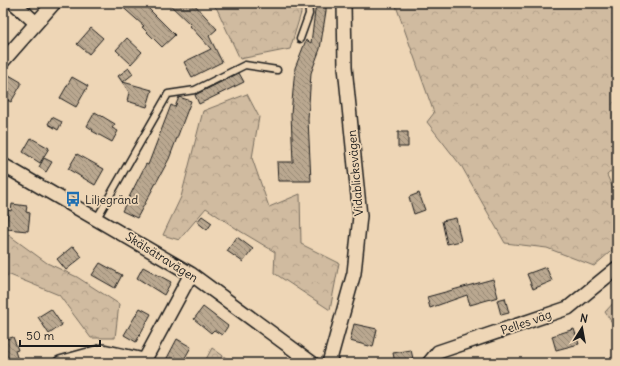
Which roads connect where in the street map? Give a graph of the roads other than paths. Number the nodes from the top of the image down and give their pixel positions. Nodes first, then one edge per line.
1 (14, 3) edge
2 (54, 3) edge
3 (308, 3) edge
4 (344, 3) edge
5 (36, 23) junction
6 (300, 39) dead end
7 (3, 61) edge
8 (277, 70) dead end
9 (3, 165) edge
10 (97, 218) junction
11 (617, 268) edge
12 (191, 274) junction
13 (144, 362) edge
14 (60, 363) edge
15 (312, 363) edge
16 (329, 363) edge
17 (429, 363) edge

1 - 5 street
2 - 5 street
3 - 6 lane
4 - 16 street, Vidablicksvägen
5 - 7 street
8 - 10 lane
9 - 10 street, Skälsätravägen
10 - 12 street, Skälsätravägen
11 - 17 street, Pelles väg
12 - 13 street
12 - 15 street, Skälsätravägen
13 - 14 street

